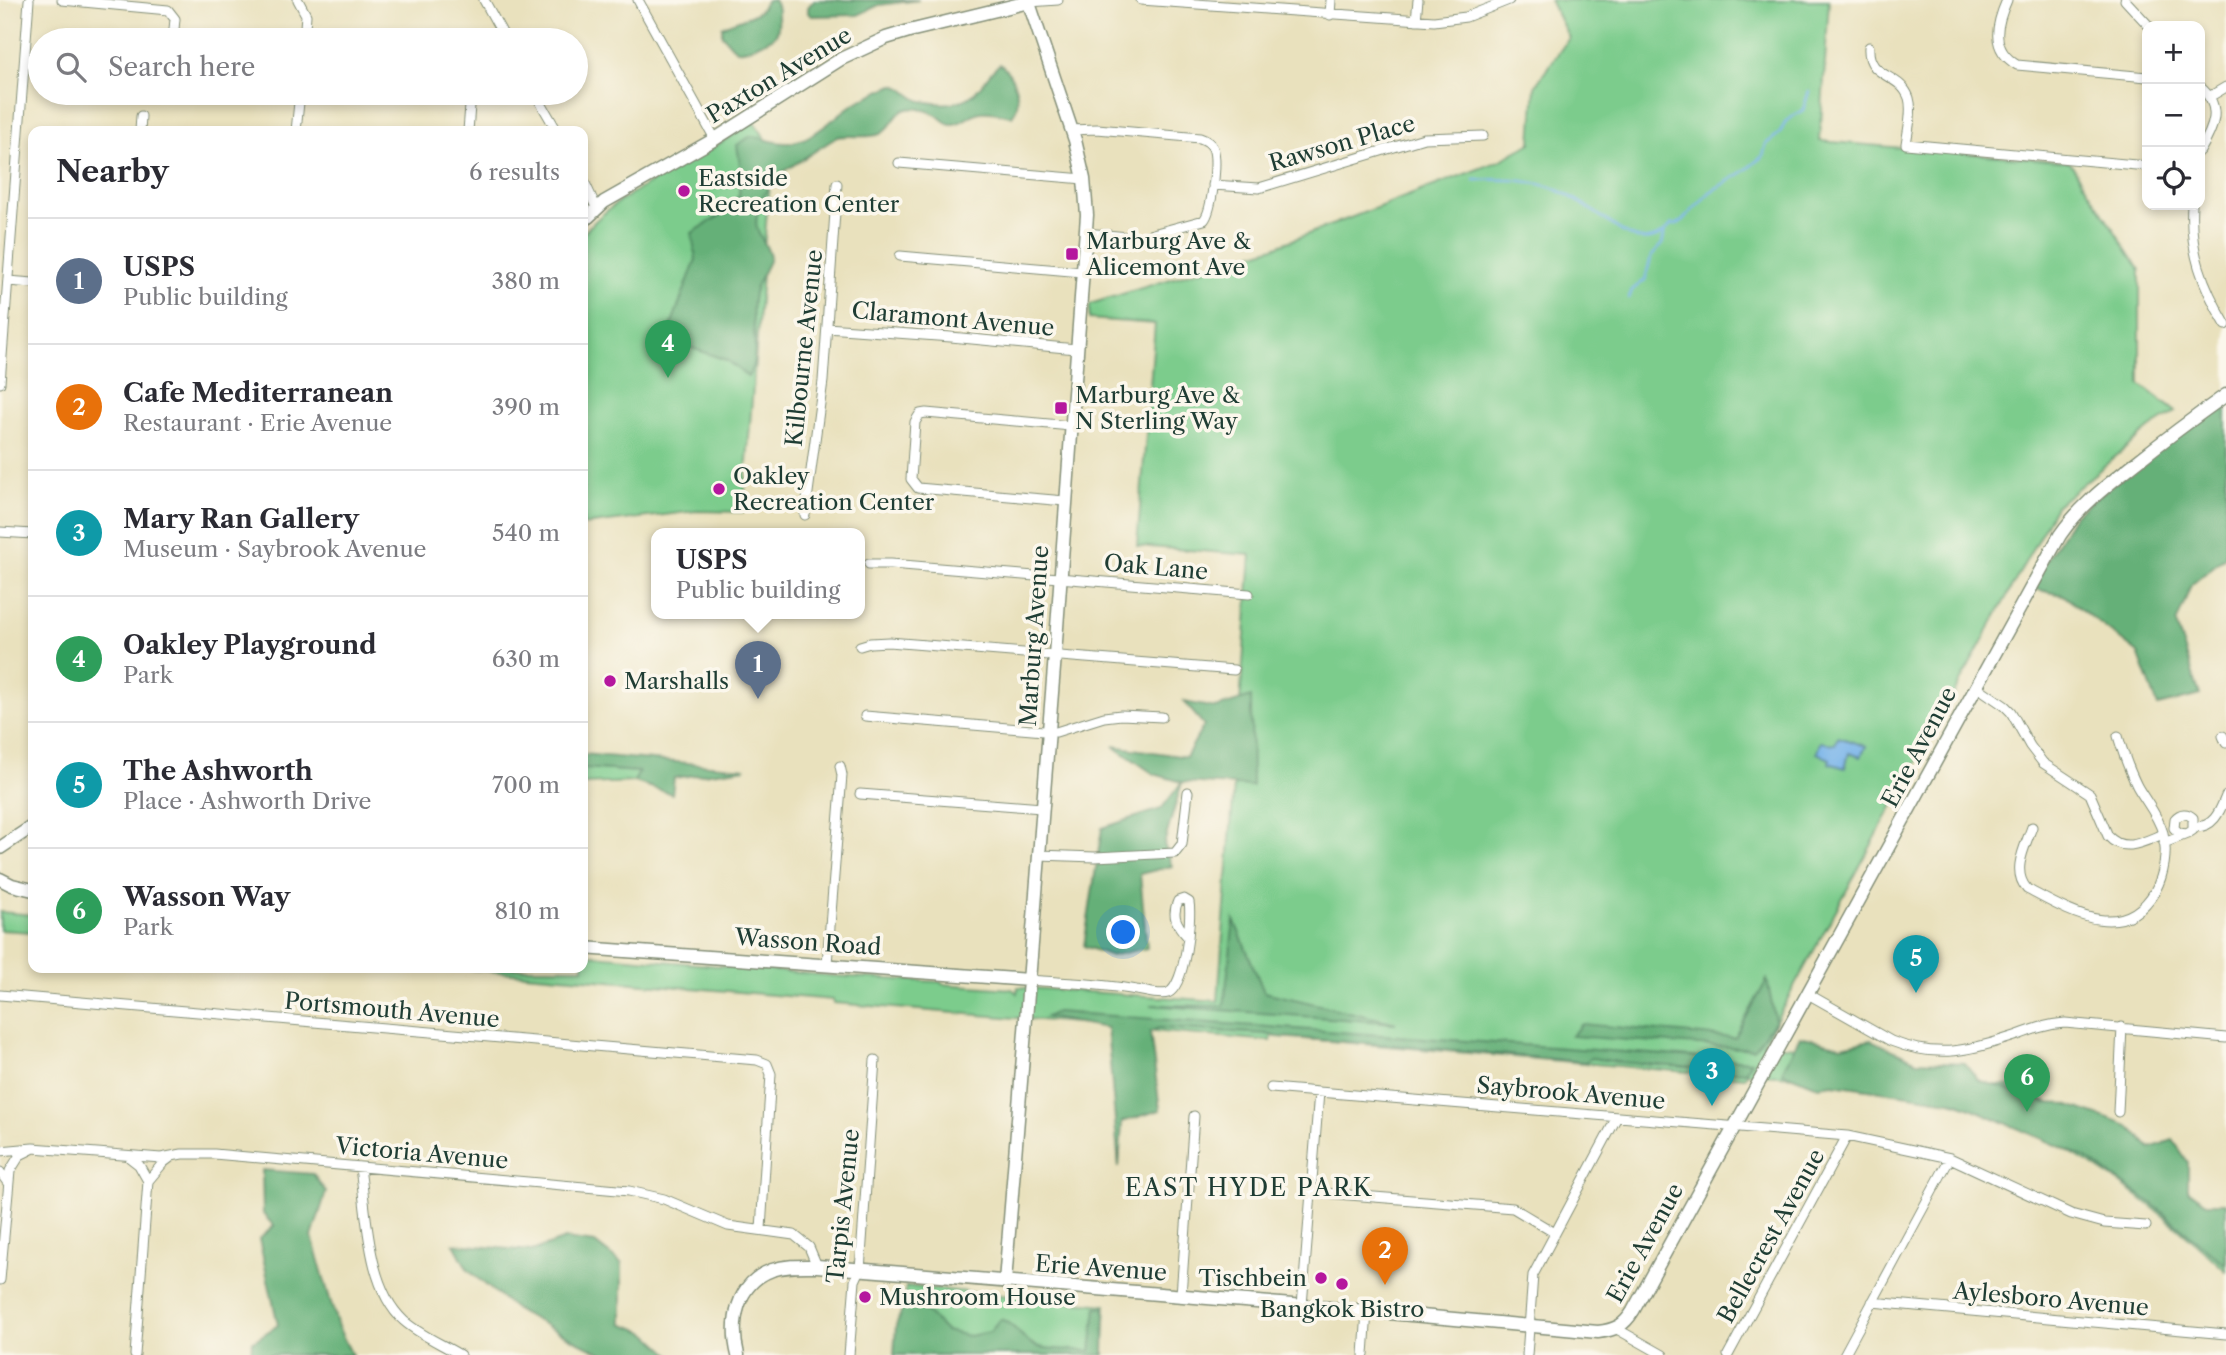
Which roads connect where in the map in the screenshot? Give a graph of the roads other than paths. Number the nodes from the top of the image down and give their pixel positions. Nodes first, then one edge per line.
1 (29, 0) edge
2 (62, 0) edge
3 (298, 0) edge
4 (484, 0) edge
5 (638, 0) edge
6 (1058, 0) edge
7 (1140, 0) edge
8 (1331, 0) edge
9 (1418, 0) edge
10 (1509, 0) edge
11 (2007, 0) edge
12 (2125, 0) edge
13 (1029, 1) edge
14 (1158, 1) edge
15 (1244, 4) edge
16 (1330, 15) junction
17 (1416, 20) junction
18 (2144, 21) edge
19 (174, 28) edge
20 (305, 28) edge
21 (499, 28) edge
22 (1869, 47) dead end
23 (2142, 77) edge
24 (2226, 86) edge
25 (2205, 92) edge
26 (2210, 97) junction
27 (299, 105) edge
28 (470, 105) edge
29 (542, 105) edge
30 (141, 116) dead end
31 (140, 126) edge
32 (297, 126) edge
33 (468, 126) edge
34 (554, 126) edge
35 (1071, 130) junction
36 (1483, 135) dead end
37 (715, 139) junction
38 (2202, 147) edge
39 (899, 163) dead end
40 (2142, 166) edge
41 (1083, 179) junction
42 (837, 184) dead end
43 (1213, 185) junction
44 (588, 190) edge
45 (596, 207) junction
46 (2192, 210) edge
47 (588, 216) edge
48 (1086, 233) junction
49 (900, 256) dead end
50 (1082, 272) junction
51 (8, 281) junction
52 (28, 283) edge
53 (2226, 325) edge
54 (827, 328) junction
55 (1076, 349) junction
56 (0, 383) edge
57 (2226, 395) edge
58 (1071, 426) junction
59 (1065, 501) junction
60 (805, 515) dead end
61 (0, 531) edge
62 (28, 534) edge
63 (869, 564) dead end
64 (1060, 579) junction
65 (1248, 594) dead end
66 (860, 646) dead end
67 (1055, 655) junction
68 (1234, 670) dead end
69 (1976, 686) junction
70 (865, 716) dead end
71 (1163, 718) dead end
72 (1048, 732) junction
73 (2118, 736) dead end
74 (840, 766) dead end
75 (1188, 792) dead end
76 (860, 794) dead end
77 (2226, 796) edge
78 (1042, 808) junction
79 (2175, 819) junction
80 (2032, 827) dead end
81 (2194, 827) junction
82 (28, 829) edge
83 (2163, 834) junction
84 (2187, 834) junction
85 (0, 848) edge
86 (1039, 855) junction
87 (0, 879) edge
88 (28, 889) edge
89 (1187, 936) dead end
90 (588, 948) edge
91 (827, 964) junction
92 (1029, 986) junction
93 (1808, 994) junction
94 (0, 995) edge
95 (2122, 1027) junction
96 (2226, 1038) edge
97 (875, 1060) dead end
98 (1271, 1088) dead end
99 (1319, 1092) junction
100 (2118, 1112) dead end
101 (1194, 1116) dead end
102 (1617, 1117) junction
103 (1733, 1126) junction
104 (1847, 1136) junction
105 (33, 1148) junction
106 (0, 1151) edge
107 (127, 1156) junction
108 (171, 1157) junction
109 (1950, 1158) junction
110 (360, 1168) junction
111 (0, 1172) edge
112 (148, 1181) junction
113 (8, 1183) junction
114 (1311, 1192) junction
115 (2146, 1226) dead end
116 (761, 1229) junction
117 (1555, 1233) junction
118 (817, 1266) junction
119 (860, 1270) junction
120 (0, 1280) edge
121 (1005, 1282) junction
122 (1181, 1295) junction
123 (1872, 1302) junction
124 (1302, 1306) junction
125 (1367, 1311) junction
126 (1529, 1326) junction
127 (1617, 1329) junction
128 (2226, 1334) edge
129 (135, 1355) edge
130 (460, 1355) edge
131 (737, 1355) edge
132 (849, 1355) edge
133 (1364, 1355) edge
134 (1527, 1355) edge
135 (1663, 1355) edge
136 (1728, 1355) edge
137 (1844, 1355) edge

1 - 51 street
2 - 19 street
3 - 20 street
4 - 21 street
5 - 37 street
6 - 13 street, Paxton Avenue
7 - 14 street
8 - 16 street
9 - 17 street
10 - 17 street
11 - 23 street
12 - 18 street
13 - 35 street, Marburg Avenue
13 - 37 street, Paxton Avenue
14 - 15 street
15 - 16 street
16 - 17 street
22 - 40 street
24 - 26 street
25 - 26 street
26 - 38 street
27 - 32 street
28 - 33 street
29 - 34 street
30 - 31 street
35 - 41 street, Marburg Avenue
35 - 43 street
36 - 43 street, Rawson Place
37 - 45 street, Paxton Avenue
39 - 41 street
41 - 48 street, Marburg Avenue
42 - 54 street, Kilbourne Avenue
43 - 48 street
44 - 45 street
45 - 47 street, Paxton Avenue
46 - 53 street
48 - 50 street, Marburg Avenue
49 - 50 street
50 - 55 street, Marburg Avenue
51 - 52 street
51 - 56 street
54 - 55 street, Claramont Avenue
54 - 60 street, Kilbourne Avenue
55 - 58 street, Marburg Avenue
57 - 69 street, Erie Avenue
58 - 59 street, Marburg Avenue
58 - 59 street
59 - 64 street, Marburg Avenue
61 - 62 street
63 - 64 street, Oak Lane
64 - 65 street, Oak Lane
64 - 67 street, Marburg Avenue
66 - 67 street
67 - 68 street
67 - 72 street, Marburg Avenue
69 - 83 street
69 - 93 street, Erie Avenue
70 - 72 street
71 - 72 street
72 - 78 street, Marburg Avenue
73 - 83 street
74 - 91 street
75 - 86 street
76 - 78 street
77 - 81 street
78 - 86 street, Marburg Avenue
79 - 81 street
79 - 83 street
79 - 84 street
80 - 83 street
81 - 84 street
82 - 85 street
83 - 84 street
86 - 92 street, Marburg Avenue
87 - 88 street
89 - 92 street
90 - 91 street, Wasson Road
91 - 92 street, Wasson Road
92 - 121 street, Marburg Avenue
93 - 95 street
93 - 103 street, Erie Avenue
94 - 116 street, Portsmouth Avenue
95 - 96 street
95 - 100 street
97 - 119 street, Tarpis Avenue
98 - 99 street, Saybrook Avenue
99 - 102 street, Saybrook Avenue
99 - 114 street
101 - 122 street
102 - 103 street, Saybrook Avenue
102 - 117 street
103 - 104 street, Saybrook Avenue
103 - 127 street, Erie Avenue
104 - 109 street, Saybrook Avenue
104 - 136 street, Bellecrest Avenue
105 - 106 street, Victoria Avenue
105 - 107 street, Victoria Avenue
105 - 113 street
107 - 108 street, Victoria Avenue
107 - 112 street
108 - 110 street, Victoria Avenue
108 - 112 street
109 - 115 street, Saybrook Avenue
109 - 123 street
110 - 116 street, Victoria Avenue
110 - 130 street
111 - 113 street
112 - 129 street
113 - 120 street
114 - 117 street
114 - 124 street
116 - 118 street, Victoria Avenue
117 - 126 street
118 - 119 street, Erie Avenue
118 - 131 street, Erie Avenue
119 - 121 street, Erie Avenue
119 - 132 street, Tarpis Avenue
121 - 122 street, Erie Avenue
122 - 124 street, Erie Avenue
123 - 128 street, Aylesboro Avenue
123 - 137 street
124 - 125 street, Erie Avenue
125 - 126 street, Erie Avenue
125 - 133 street
126 - 127 street, Erie Avenue
126 - 134 street
127 - 135 street

